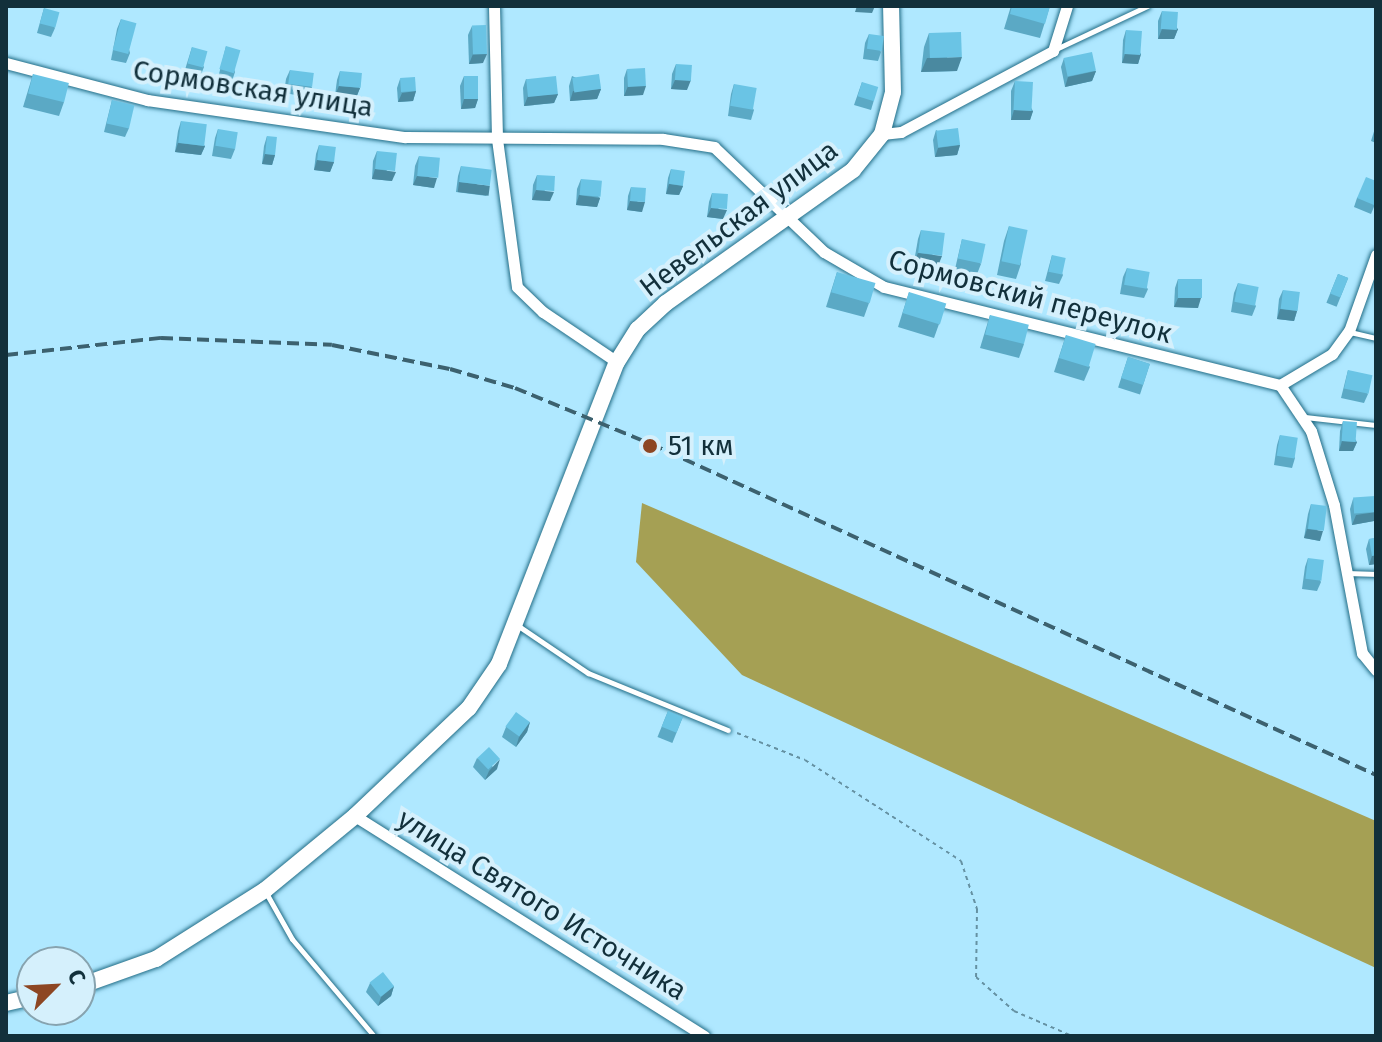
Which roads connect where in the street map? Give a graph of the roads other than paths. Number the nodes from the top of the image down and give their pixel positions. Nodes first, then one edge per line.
1 (494, 6) edge
2 (891, 6) edge
3 (1067, 6) edge
4 (1147, 6) edge
5 (1053, 51) junction
6 (6, 63) edge
7 (882, 134) junction
8 (497, 139) junction
9 (784, 219) junction
10 (1376, 255) edge
11 (1349, 331) junction
12 (1376, 338) edge
13 (617, 362) junction
14 (1280, 385) junction
15 (1305, 417) junction
16 (1376, 425) edge
17 (1347, 573) junction
18 (1376, 574) edge
19 (516, 625) junction
20 (1376, 670) edge
21 (728, 730) road end
22 (355, 816) junction
23 (265, 890) junction
24 (96, 980) edge
25 (374, 1036) edge
26 (704, 1036) edge

1 - 8 street
2 - 7 street, Невельская улица
3 - 5 street
4 - 5 lane
5 - 7 street
6 - 8 street, Сормовская улица
7 - 9 street, Невельская улица
8 - 9 street, Сормовская улица
8 - 13 street
9 - 13 street, Невельская улица
9 - 14 street, Сормовский переулок
10 - 11 street
11 - 12 lane
11 - 14 street
13 - 19 street, Невельская улица
14 - 15 street
15 - 16 lane
15 - 17 street
17 - 18 lane
17 - 20 street
19 - 21 lane
19 - 22 street, Невельская улица
22 - 23 street, Невельская улица
22 - 26 street, улица Святого Источника
23 - 24 street, Невельская улица
23 - 25 lane

